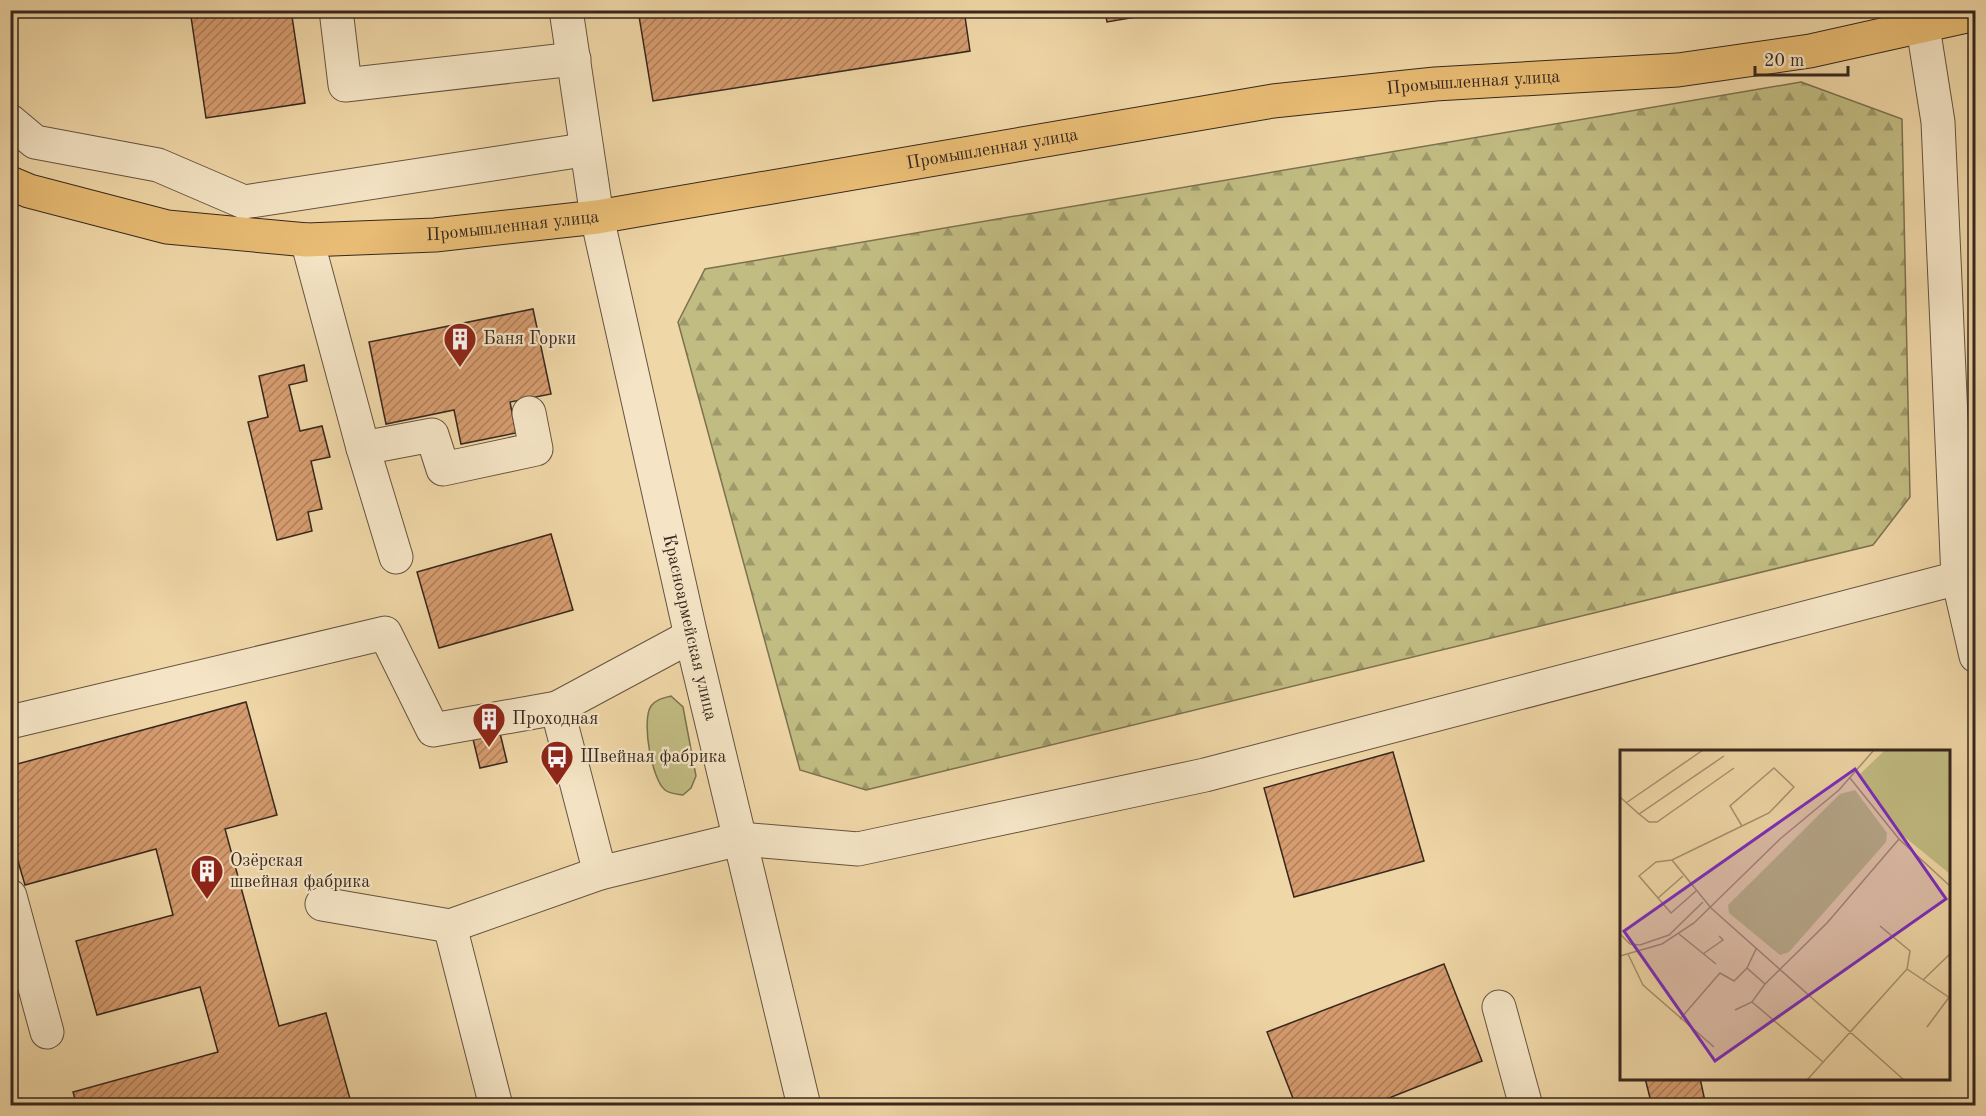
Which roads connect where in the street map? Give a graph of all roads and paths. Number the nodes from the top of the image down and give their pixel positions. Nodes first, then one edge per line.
1 (336, 10) edge
2 (566, 10) edge
3 (1976, 14) edge
4 (1923, 27) junction
5 (574, 59) junction
6 (10, 121) edge
7 (570, 152) dead end
8 (10, 183) edge
9 (597, 217) junction
10 (307, 240) junction
11 (529, 413) dead end
12 (363, 448) junction
13 (396, 557) dead end
14 (1958, 578) junction
15 (691, 636) junction
16 (1976, 656) edge
17 (557, 708) junction
18 (10, 723) edge
19 (740, 839) junction
20 (600, 873) junction
21 (10, 896) edge
22 (322, 904) dead end
23 (450, 926) junction
24 (1499, 1007) dead end
25 (47, 1032) dead end
26 (496, 1106) edge
27 (804, 1106) edge
28 (1526, 1106) edge

1 - 5 street
2 - 5 street, Красноармейская улица
3 - 4 main road, Промышленная улица
4 - 9 main road, Промышленная улица
4 - 14 street
5 - 9 street, Красноармейская улица
6 - 7 street
8 - 10 main road, Промышленная улица
9 - 10 main road, Промышленная улица
9 - 15 street, Красноармейская улица
10 - 12 street
11 - 12 street
12 - 13 street
14 - 16 street
14 - 19 street
15 - 17 street
15 - 19 street, Красноармейская улица
17 - 18 street
17 - 20 street
19 - 20 street
19 - 27 street, Красноармейская улица
20 - 23 street
21 - 25 street
22 - 23 street
23 - 26 street
24 - 28 street

